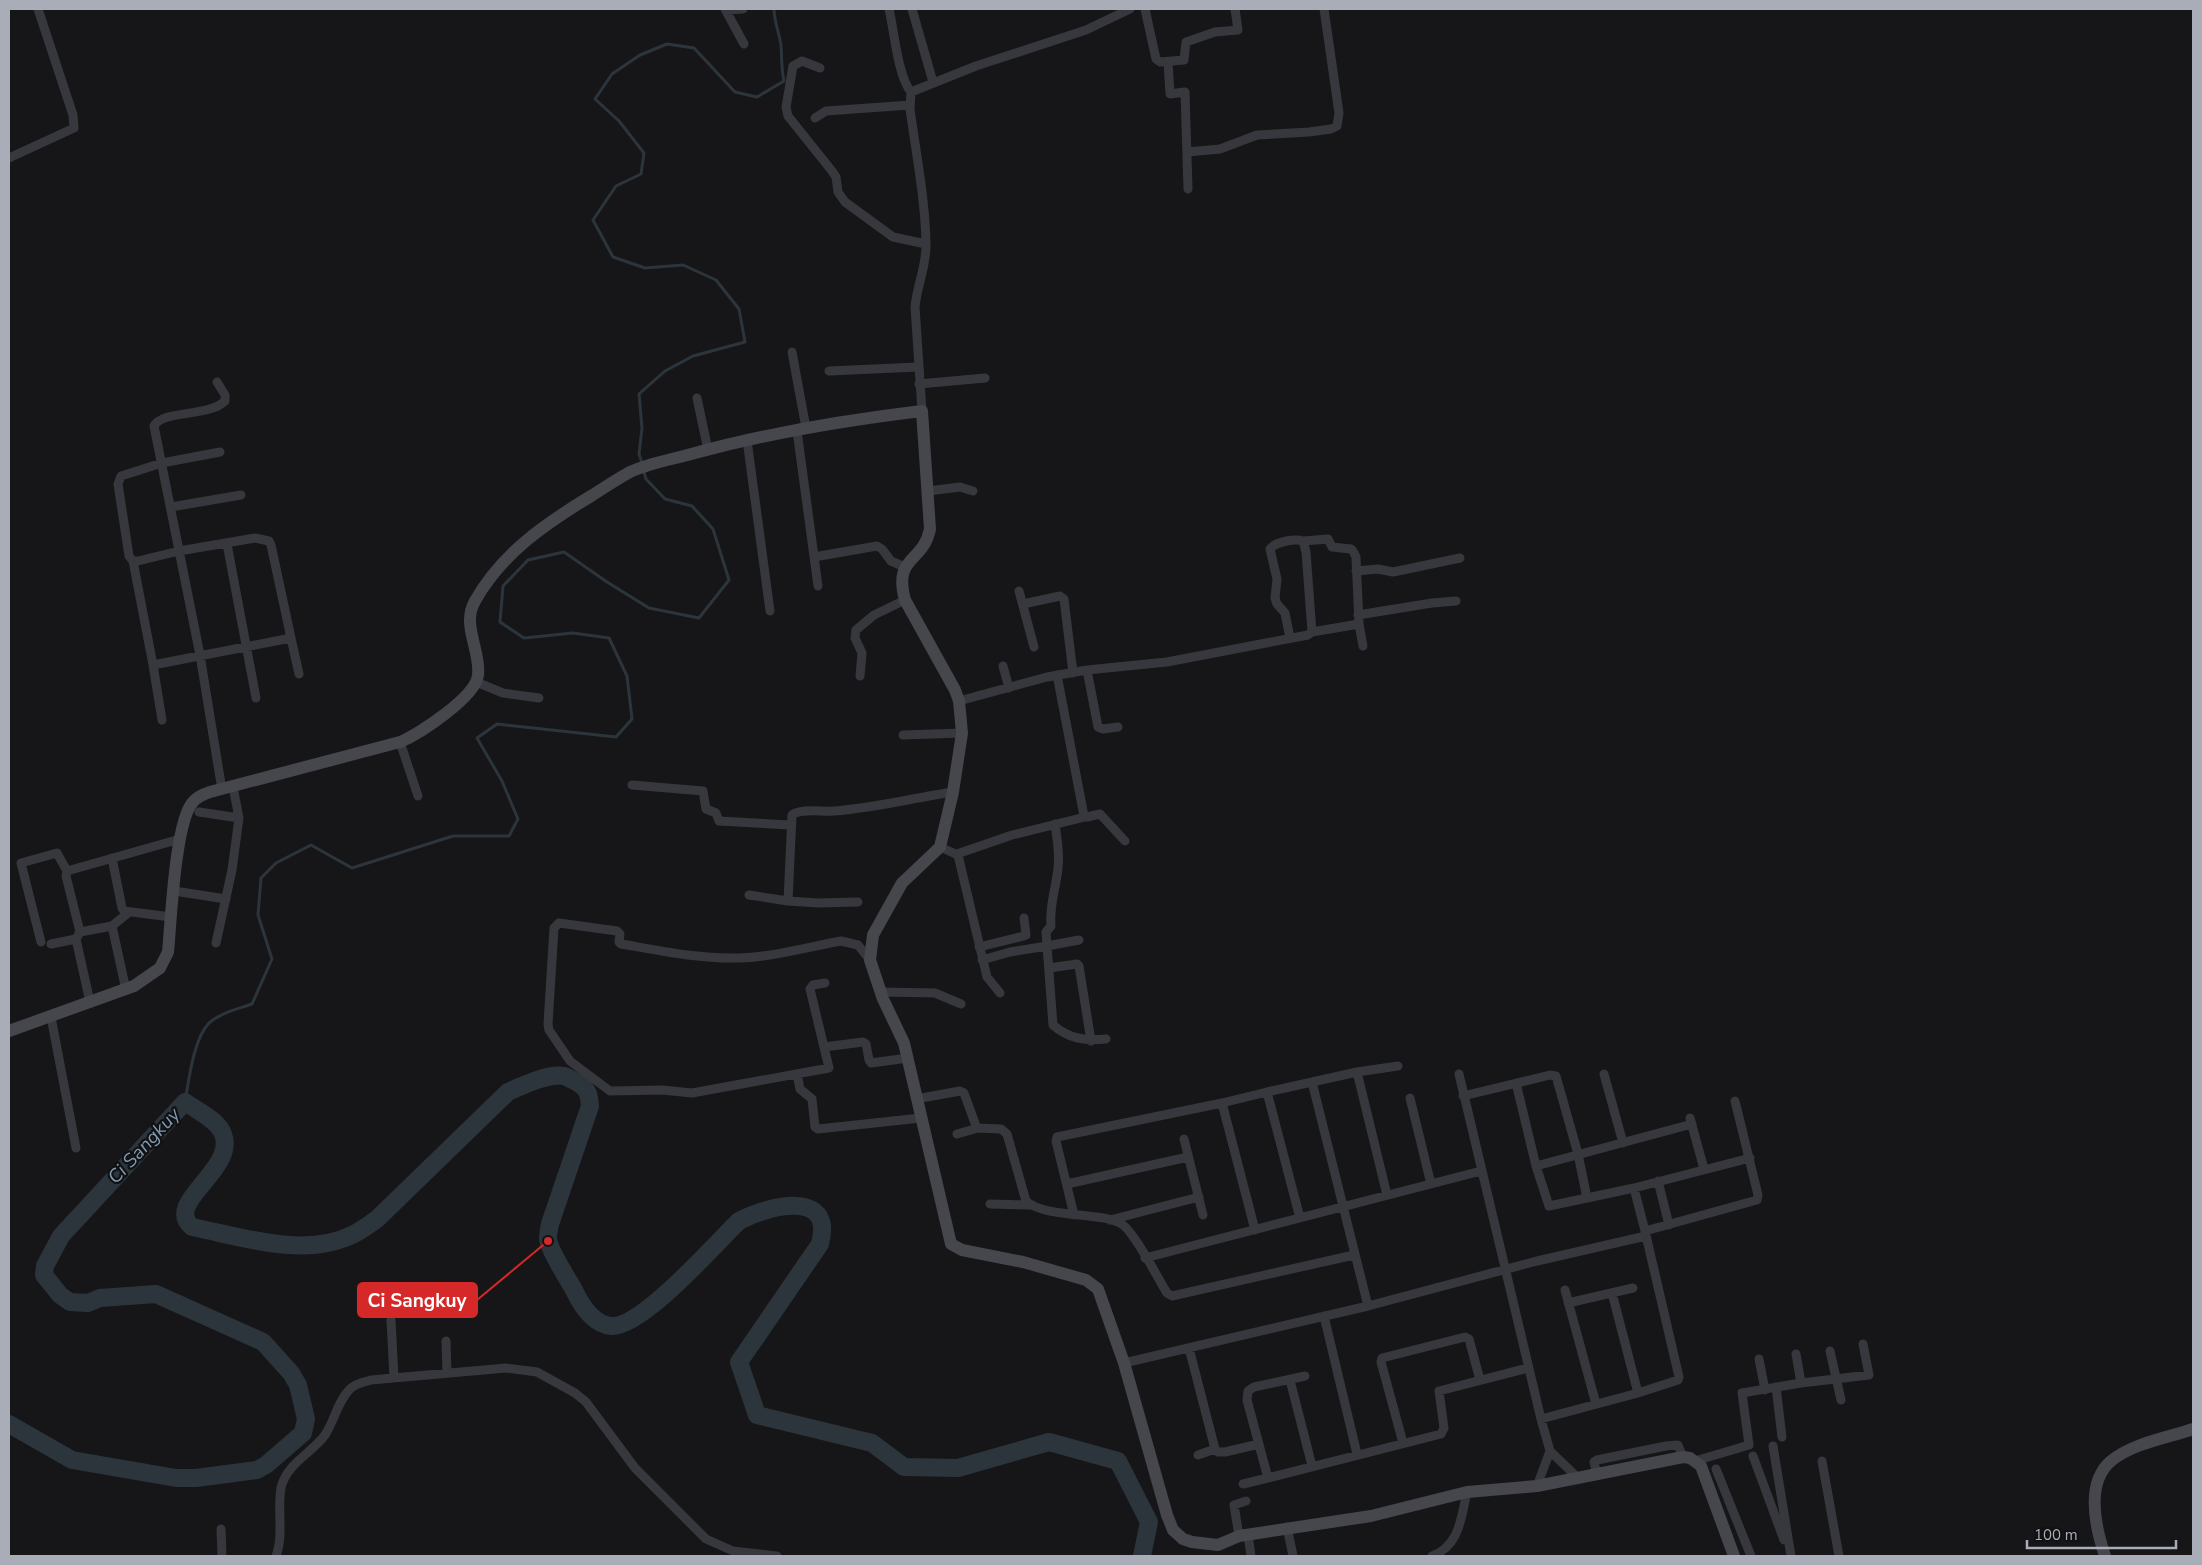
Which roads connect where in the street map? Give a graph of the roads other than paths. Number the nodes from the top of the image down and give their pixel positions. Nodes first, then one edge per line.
1 (38, 9) edge
2 (743, 9) edge
3 (889, 9) edge
4 (912, 9) edge
5 (1130, 9) edge
6 (1145, 9) edge
7 (1235, 9) edge
8 (1324, 9) edge
9 (725, 10) edge
10 (744, 44) dead end
11 (1168, 62) junction
12 (820, 68) dead end
13 (933, 82) junction
14 (910, 92) junction
15 (910, 105) junction
16 (815, 118) dead end
17 (1187, 152) junction
18 (9, 158) edge
19 (1188, 189) dead end
20 (926, 244) junction
21 (792, 352) dead end
22 (918, 367) junction
23 (829, 372) dead end
24 (985, 378) dead end
25 (217, 382) dead end
26 (919, 384) junction
27 (697, 398) dead end
28 (922, 411) junction
29 (801, 429) junction
30 (747, 440) junction
31 (708, 450) junction
32 (220, 452) dead end
33 (162, 463) junction
34 (928, 491) junction
35 (973, 491) dead end
36 (241, 495) dead end
37 (171, 507) junction
38 (1303, 542) junction
39 (227, 544) junction
40 (178, 551) junction
41 (814, 556) junction
42 (1460, 558) dead end
43 (133, 561) junction
44 (903, 570) junction
45 (1356, 571) junction
46 (818, 586) dead end
47 (1019, 591) dead end
48 (905, 600) junction
49 (1456, 601) dead end
50 (1023, 604) junction
51 (770, 611) dead end
52 (1359, 620) junction
53 (1312, 632) junction
54 (291, 638) junction
55 (1290, 638) junction
56 (1363, 646) dead end
57 (1034, 647) dead end
58 (246, 648) junction
59 (200, 655) junction
60 (153, 665) junction
61 (1003, 666) dead end
62 (1087, 670) junction
63 (1073, 673) junction
64 (299, 674) dead end
65 (1057, 675) junction
66 (860, 676) dead end
67 (476, 682) junction
68 (1009, 688) junction
69 (256, 698) dead end
70 (539, 698) dead end
71 (959, 701) junction
72 (162, 720) dead end
73 (1118, 727) dead end
74 (962, 732) junction
75 (903, 735) dead end
76 (400, 742) junction
77 (632, 785) dead end
78 (228, 788) junction
79 (953, 792) junction
80 (418, 796) dead end
81 (200, 812) dead end
82 (1085, 817) junction
83 (239, 818) junction
84 (790, 824) junction
85 (1055, 824) junction
86 (180, 839) junction
87 (1125, 841) dead end
88 (940, 847) junction
89 (957, 854) junction
90 (112, 858) junction
91 (67, 871) junction
92 (174, 891) junction
93 (750, 895) dead end
94 (226, 899) junction
95 (788, 901) junction
96 (858, 902) dead end
97 (128, 913) junction
98 (171, 917) junction
99 (1024, 918) dead end
100 (112, 926) junction
101 (78, 936) junction
102 (1079, 940) dead end
103 (41, 942) dead end
104 (216, 943) dead end
105 (51, 944) dead end
106 (1047, 946) junction
107 (979, 947) junction
108 (870, 960) junction
109 (982, 960) junction
110 (1049, 968) junction
111 (825, 983) dead end
112 (126, 990) junction
113 (880, 992) junction
114 (1000, 994) dead end
115 (90, 1002) junction
116 (961, 1004) dead end
117 (50, 1017) junction
118 (9, 1031) edge
119 (1106, 1039) dead end
120 (1091, 1041) junction
121 (824, 1047) junction
122 (908, 1058) junction
123 (1398, 1066) dead end
124 (1357, 1072) junction
125 (797, 1074) junction
126 (1459, 1074) dead end
127 (1604, 1074) dead end
128 (1312, 1082) junction
129 (1516, 1083) junction
130 (1268, 1092) junction
131 (1464, 1096) junction
132 (1410, 1098) dead end
133 (916, 1099) junction
134 (1735, 1101) dead end
135 (1222, 1103) junction
136 (921, 1118) junction
137 (978, 1128) junction
138 (957, 1134) dead end
139 (1184, 1139) dead end
140 (1623, 1143) junction
141 (76, 1148) dead end
142 (1578, 1154) junction
143 (1188, 1157) junction
144 (1750, 1158) junction
145 (1536, 1166) junction
146 (1704, 1169) junction
147 (1481, 1171) junction
148 (1658, 1181) junction
149 (1067, 1184) junction
150 (1431, 1184) junction
151 (1634, 1188) junction
152 (1388, 1196) junction
153 (1199, 1197) junction
154 (1587, 1198) junction
155 (990, 1204) dead end
156 (1030, 1204) junction
157 (1342, 1207) junction
158 (1074, 1215) junction
159 (1203, 1216) dead end
160 (1300, 1218) junction
161 (1110, 1220) junction
162 (1669, 1225) junction
163 (1254, 1230) junction
164 (1646, 1233) junction
165 (1354, 1255) junction
166 (1145, 1258) junction
167 (1504, 1270) junction
168 (1633, 1288) dead end
169 (1564, 1290) dead end
170 (1612, 1293) junction
171 (1568, 1303) junction
172 (1368, 1306) junction
173 (1324, 1316) junction
174 (391, 1320) dead end
175 (446, 1341) dead end
176 (1863, 1344) dead end
177 (1189, 1348) junction
178 (1830, 1351) dead end
179 (1796, 1354) dead end
180 (1759, 1359) dead end
181 (1124, 1363) junction
182 (1528, 1368) junction
183 (447, 1373) junction
184 (1305, 1376) dead end
185 (394, 1378) junction
186 (1290, 1380) junction
187 (1480, 1380) junction
188 (1836, 1380) junction
189 (1801, 1383) junction
190 (1776, 1388) junction
191 (1765, 1390) junction
192 (1638, 1394) junction
193 (1841, 1400) dead end
194 (1596, 1404) junction
195 (1540, 1419) junction
196 (2193, 1429) edge
197 (1782, 1437) dead end
198 (1404, 1443) junction
199 (1259, 1444) junction
200 (1773, 1446) dead end
201 (1216, 1449) junction
202 (1550, 1451) junction
203 (1358, 1454) junction
204 (1198, 1455) dead end
205 (1753, 1456) dead end
206 (1695, 1461) junction
207 (1822, 1461) dead end
208 (1312, 1466) junction
209 (1716, 1470) dead end
210 (1268, 1478) junction
211 (1578, 1478) junction
212 (1243, 1484) dead end
213 (1537, 1486) junction
214 (1467, 1492) junction
215 (1246, 1501) dead end
216 (1287, 1528) junction
217 (221, 1529) dead end
218 (1244, 1536) junction
219 (222, 1556) edge
220 (276, 1556) edge
221 (777, 1556) edge
222 (1251, 1556) edge
223 (1293, 1556) edge
224 (1432, 1556) edge
225 (1734, 1556) edge
226 (1751, 1556) edge
227 (1790, 1556) edge
228 (1839, 1556) edge
229 (2105, 1556) edge

1 - 18 street
2 - 9 street
3 - 14 street
4 - 13 street
5 - 13 street
6 - 11 street
7 - 11 street
8 - 17 street
9 - 10 street
11 - 17 street
12 - 20 street
13 - 14 street
14 - 15 street
15 - 16 street
15 - 20 street
17 - 19 street
20 - 22 street
21 - 29 street
22 - 23 street
22 - 26 street
24 - 26 street
25 - 33 street
26 - 28 street
27 - 31 street
28 - 29 street
28 - 34 street
29 - 30 street
29 - 41 street
30 - 31 street
30 - 51 street
31 - 67 street
32 - 33 street
33 - 37 street
33 - 43 street
34 - 35 street
34 - 44 street
36 - 37 street
37 - 40 street
38 - 45 street
38 - 53 street
38 - 55 street
39 - 40 street
39 - 54 street
39 - 58 street
40 - 43 street
40 - 59 street
41 - 44 street
41 - 46 street
42 - 45 street
43 - 60 street
44 - 48 street
45 - 52 street
47 - 50 street
48 - 66 street
48 - 71 street
49 - 52 street
50 - 57 street
50 - 63 street
52 - 53 street
52 - 56 street
53 - 55 street
54 - 58 street
54 - 64 street
55 - 62 street
58 - 59 street
58 - 69 street
59 - 60 street
59 - 78 street
60 - 72 street
61 - 68 street
62 - 63 street
62 - 73 street
63 - 65 street
65 - 68 street
65 - 82 street
67 - 70 street
67 - 76 street
68 - 71 street
71 - 74 street
74 - 75 street
74 - 79 street
76 - 78 street
76 - 80 street
77 - 84 street
78 - 83 street
78 - 86 street
79 - 84 street
79 - 88 street
81 - 83 street
82 - 85 street
82 - 87 street
83 - 94 street
84 - 95 street
85 - 89 street
85 - 106 street
86 - 90 street
86 - 92 street
88 - 89 street
88 - 108 street
89 - 107 street
90 - 91 street
90 - 97 street
91 - 101 street
91 - 103 street
92 - 94 street
92 - 98 street
93 - 95 street
94 - 104 street
95 - 96 street
97 - 98 street
97 - 100 street
98 - 112 street
99 - 107 street
100 - 101 street
100 - 112 street
101 - 105 street
101 - 115 street
102 - 106 street
106 - 109 street
106 - 110 street
107 - 109 street
108 - 113 street
108 - 125 street
109 - 114 street
110 - 120 street
110 - 120 street
111 - 121 street
112 - 115 street
113 - 116 street
113 - 122 street
115 - 117 street
117 - 118 street
117 - 141 street
119 - 120 street
121 - 122 street
121 - 125 street
122 - 133 street
123 - 124 street
124 - 128 street
124 - 152 street
125 - 136 street
126 - 131 street
127 - 140 street
128 - 130 street
128 - 157 street
129 - 131 street
129 - 142 street
129 - 145 street
130 - 135 street
130 - 160 street
131 - 147 street
132 - 150 street
133 - 136 street
133 - 137 street
134 - 144 street
135 - 149 street
135 - 163 street
136 - 181 street
137 - 138 street
137 - 156 street
139 - 143 street
140 - 142 street
140 - 146 street
142 - 145 street
142 - 154 street
143 - 149 street
143 - 153 street
144 - 146 street
144 - 162 street
145 - 154 street
146 - 148 street
147 - 150 street
147 - 167 street
148 - 151 street
148 - 162 street
149 - 158 street
150 - 152 street
151 - 154 street
151 - 164 street
152 - 157 street
153 - 159 street
153 - 161 street
155 - 156 street
156 - 158 street
157 - 160 street
157 - 165 street
158 - 161 street
160 - 163 street
161 - 166 street
162 - 164 street
163 - 166 street
164 - 167 street
164 - 192 street
165 - 166 street
165 - 172 street
167 - 172 street
167 - 182 street
168 - 170 street
169 - 171 street
170 - 171 street
170 - 192 street
171 - 194 street
172 - 173 street
173 - 177 street
173 - 203 street
174 - 185 street
175 - 183 street
176 - 188 street
177 - 181 street
177 - 201 street
178 - 188 street
179 - 189 street
180 - 191 street
181 - 218 street
182 - 187 street
182 - 195 street
183 - 185 street
183 - 221 street
184 - 186 street
185 - 220 street
186 - 199 street
186 - 208 street
187 - 198 street
187 - 198 street
188 - 189 street
188 - 193 street
189 - 190 street
190 - 191 street
190 - 197 street
191 - 206 street
192 - 194 street
194 - 195 street
195 - 202 street
196 - 229 street
198 - 203 street
199 - 201 street
199 - 210 street
200 - 227 street
201 - 204 street
202 - 211 street
202 - 213 street
203 - 208 street
205 - 227 street
206 - 211 street
206 - 225 street
207 - 228 street
208 - 210 street
209 - 226 street
210 - 212 street
211 - 213 street
213 - 214 street
214 - 216 street
214 - 224 street
215 - 218 street
216 - 218 street
216 - 223 street
217 - 219 street
218 - 222 street

